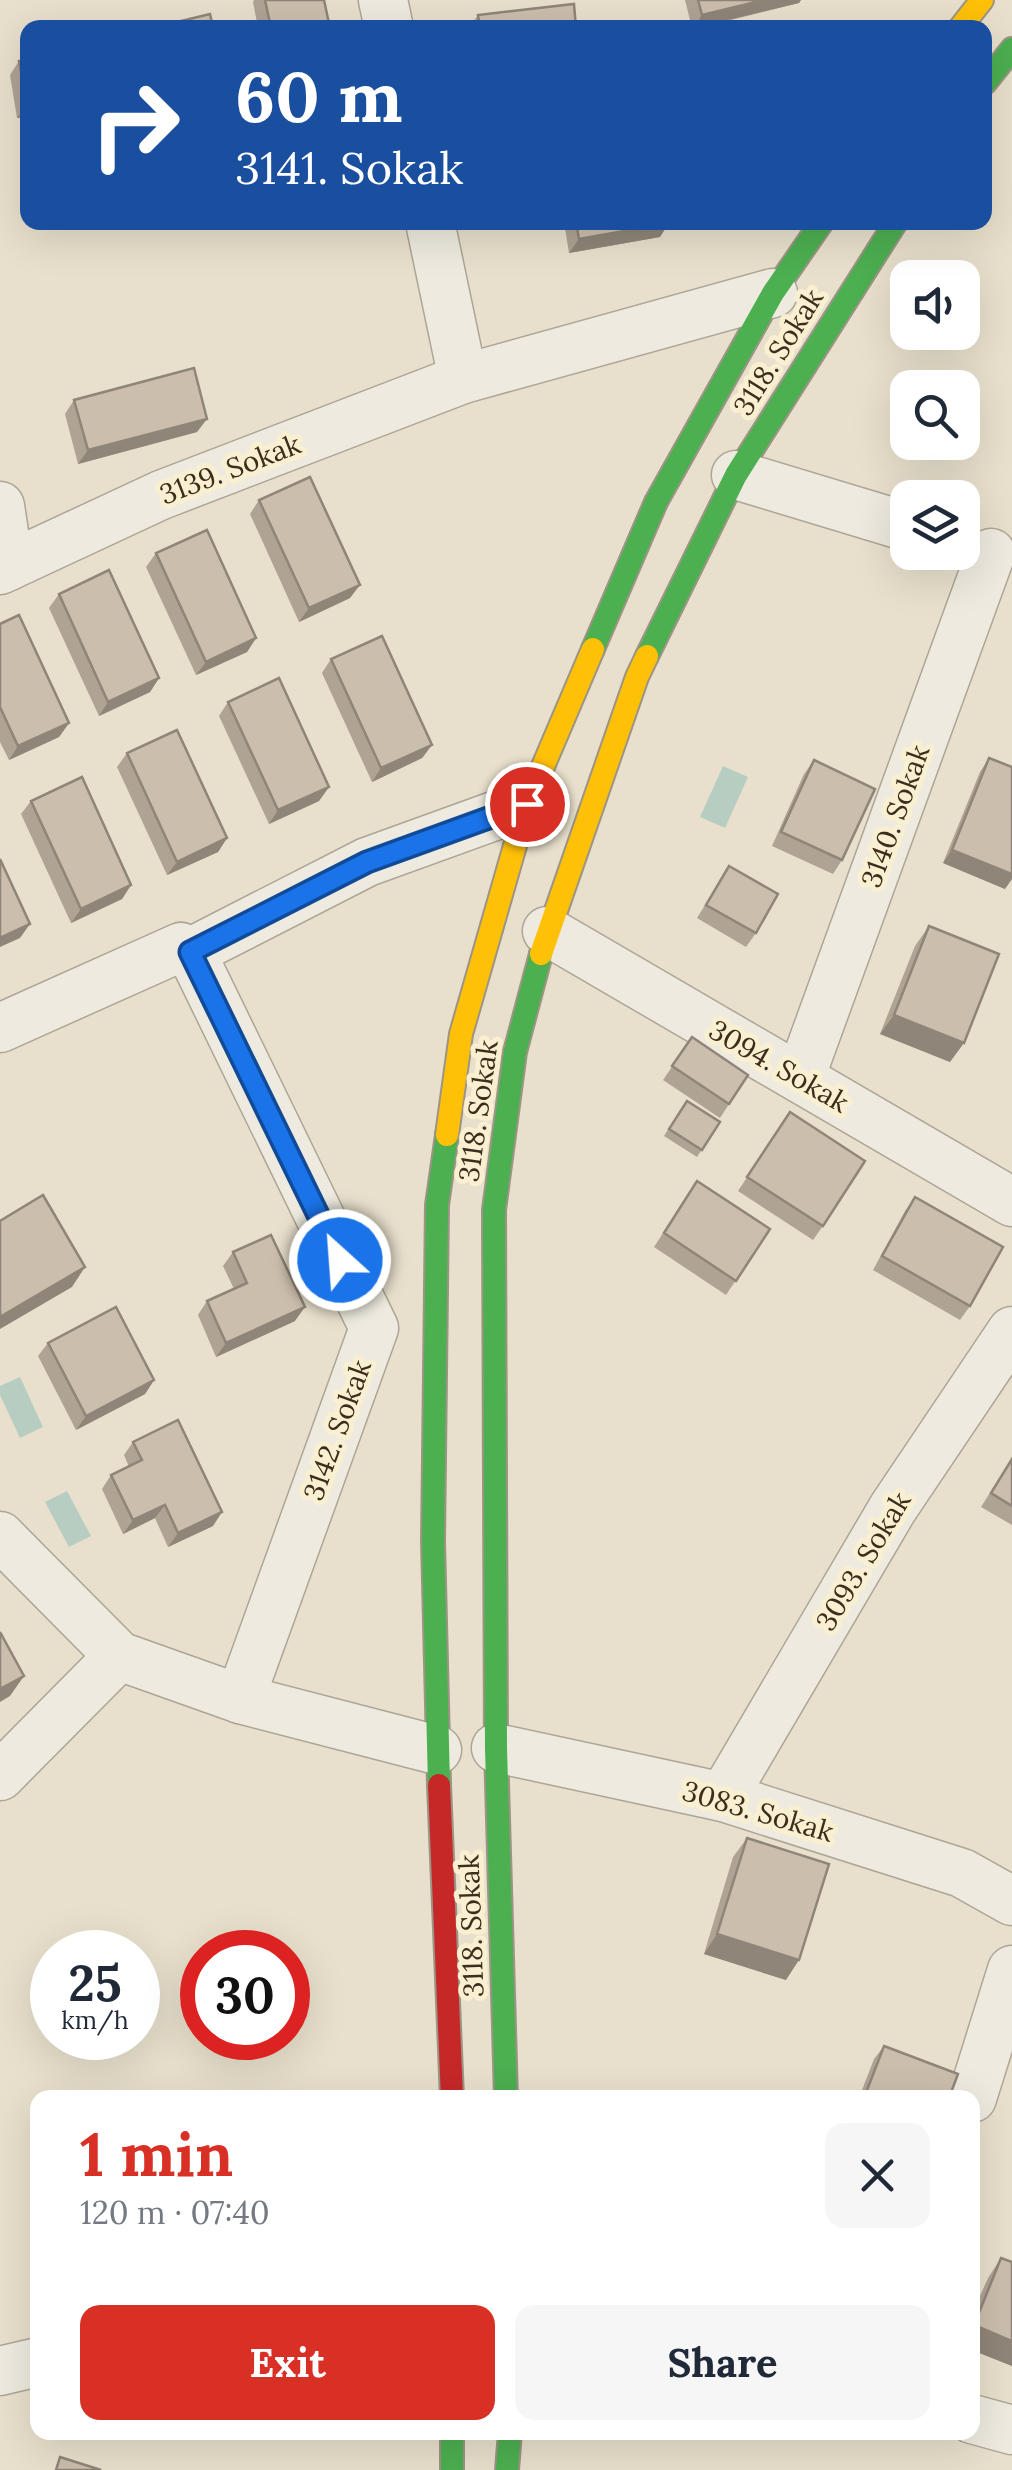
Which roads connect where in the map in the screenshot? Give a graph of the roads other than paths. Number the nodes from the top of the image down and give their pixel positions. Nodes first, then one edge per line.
1 (982, 0) edge
2 (966, 20) edge
3 (1012, 49) edge
4 (992, 74) edge
5 (432, 230) edge
6 (816, 230) edge
7 (891, 230) edge
8 (773, 293) junction
9 (464, 379) junction
10 (736, 475) junction
11 (0, 506) edge
12 (890, 522) edge
13 (988, 552) edge
14 (4, 568) edge
15 (527, 804) junction
16 (547, 931) junction
17 (190, 952) junction
18 (0, 1028) edge
19 (800, 1078) junction
20 (1012, 1202) edge
21 (1012, 1331) edge
22 (0, 1536) edge
23 (119, 1656) junction
24 (240, 1699) junction
25 (496, 1748) junction
26 (437, 1750) junction
27 (0, 1776) edge
28 (723, 1797) junction
29 (1012, 1901) edge
30 (1012, 1970) edge
31 (452, 2090) edge
32 (506, 2090) edge
33 (974, 2090) edge
34 (30, 2364) edge
35 (0, 2370) edge
36 (980, 2420) edge
37 (1012, 2430) edge
38 (452, 2440) edge
39 (509, 2440) edge
40 (452, 2470) edge
41 (507, 2470) edge

1 - 2 main road
3 - 4 main road
5 - 9 street
6 - 8 main road, 3118. Sokak
7 - 10 main road, 3118. Sokak
8 - 9 street, 3139. Sokak
8 - 15 main road, 3118. Sokak
9 - 14 street, 3139. Sokak
10 - 12 street
10 - 16 main road, 3118. Sokak
11 - 14 street
13 - 19 street, 3140. Sokak
15 - 17 street
15 - 26 main road, 3118. Sokak
16 - 19 street, 3094. Sokak
16 - 25 main road, 3118. Sokak
17 - 18 street
17 - 24 street, 3142. Sokak
19 - 20 street, 3094. Sokak
21 - 28 street, 3093. Sokak
22 - 23 street
23 - 24 street
23 - 27 street
24 - 26 street
25 - 28 street, 3083. Sokak
25 - 32 main road, 3118. Sokak
26 - 31 main road, 3118. Sokak
28 - 29 street, 3083. Sokak
30 - 33 street
34 - 35 street
36 - 37 street
38 - 40 main road
39 - 41 main road

